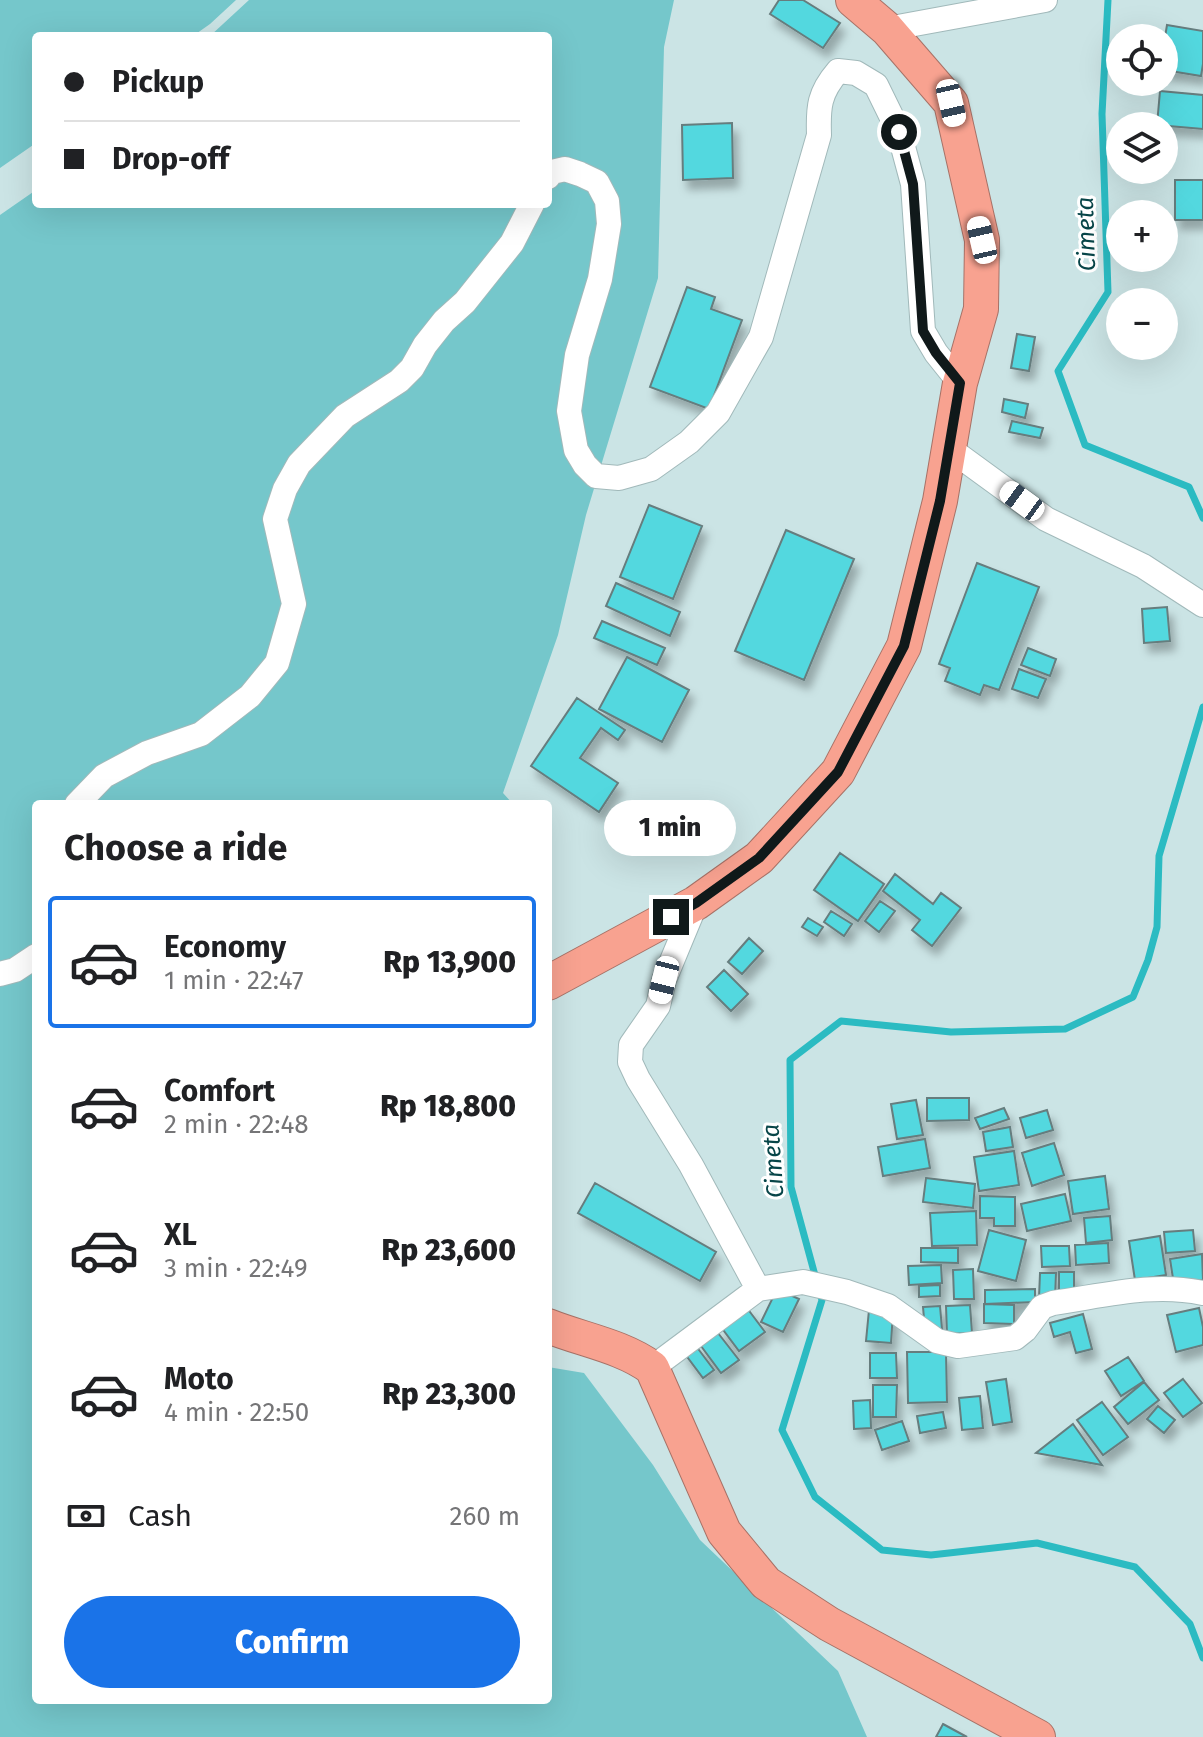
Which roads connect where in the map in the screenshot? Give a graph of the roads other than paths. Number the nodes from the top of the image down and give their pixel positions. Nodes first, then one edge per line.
1 (853, 0) edge
2 (1045, 0) edge
3 (887, 29) junction
4 (552, 172) edge
5 (530, 208) edge
6 (960, 383) junction
7 (950, 449) junction
8 (1203, 605) edge
9 (81, 800) edge
10 (696, 903) junction
11 (32, 959) edge
12 (0, 974) edge
13 (552, 981) edge
14 (758, 1289) junction
15 (1203, 1293) edge
16 (552, 1327) edge
17 (652, 1368) junction
18 (1038, 1737) edge

1 - 3 highway
2 - 3 street
3 - 6 highway
4 - 6 street
5 - 9 street
6 - 7 highway
7 - 8 street
7 - 10 highway
10 - 13 highway
10 - 14 street
11 - 12 street
14 - 15 street
14 - 17 street
16 - 17 highway
17 - 18 highway

